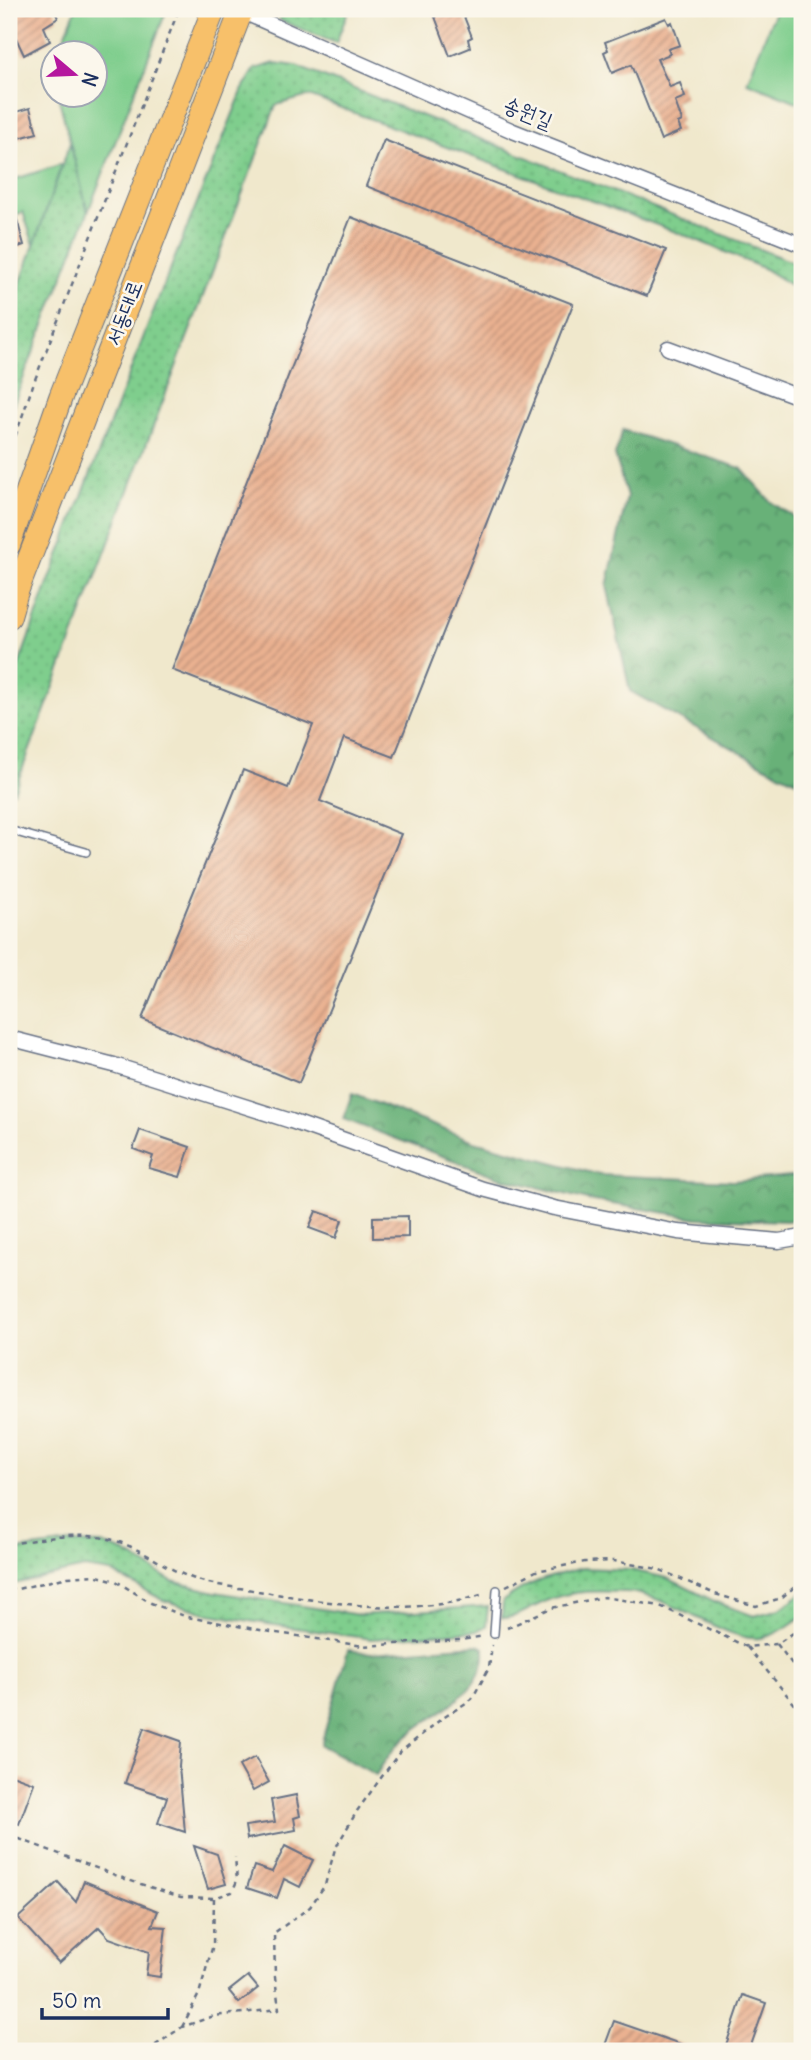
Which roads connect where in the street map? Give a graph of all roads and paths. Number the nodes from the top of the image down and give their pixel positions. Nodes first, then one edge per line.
1 (178, 9) edge
2 (214, 9) edge
3 (241, 10) edge
4 (802, 245) edge
5 (668, 348) dead end
6 (802, 398) edge
7 (9, 455) edge
8 (9, 544) edge
9 (9, 617) edge
10 (9, 830) edge
11 (86, 852) dead end
12 (9, 1038) edge
13 (802, 1237) edge
14 (9, 1544) edge
15 (802, 1581) edge
16 (497, 1590) junction
17 (9, 1591) edge
18 (802, 1627) edge
19 (494, 1634) junction
20 (777, 1644) junction
21 (747, 1647) junction
22 (802, 1676) edge
23 (802, 1713) edge
24 (9, 1835) edge
25 (235, 1857) dead end
26 (214, 1898) junction
27 (182, 2027) junction
28 (147, 2051) edge

1 - 7 path
2 - 8 main road, 서동대로
3 - 4 street, 송원길
3 - 9 main road, 서동대로
5 - 6 street
10 - 11 lane
12 - 13 street
14 - 16 path
15 - 16 path
16 - 19 lane
17 - 19 path
18 - 20 path
19 - 21 path
19 - 27 path
20 - 21 path
20 - 22 path
21 - 23 path
24 - 26 path
25 - 26 path
26 - 27 path
27 - 28 path

